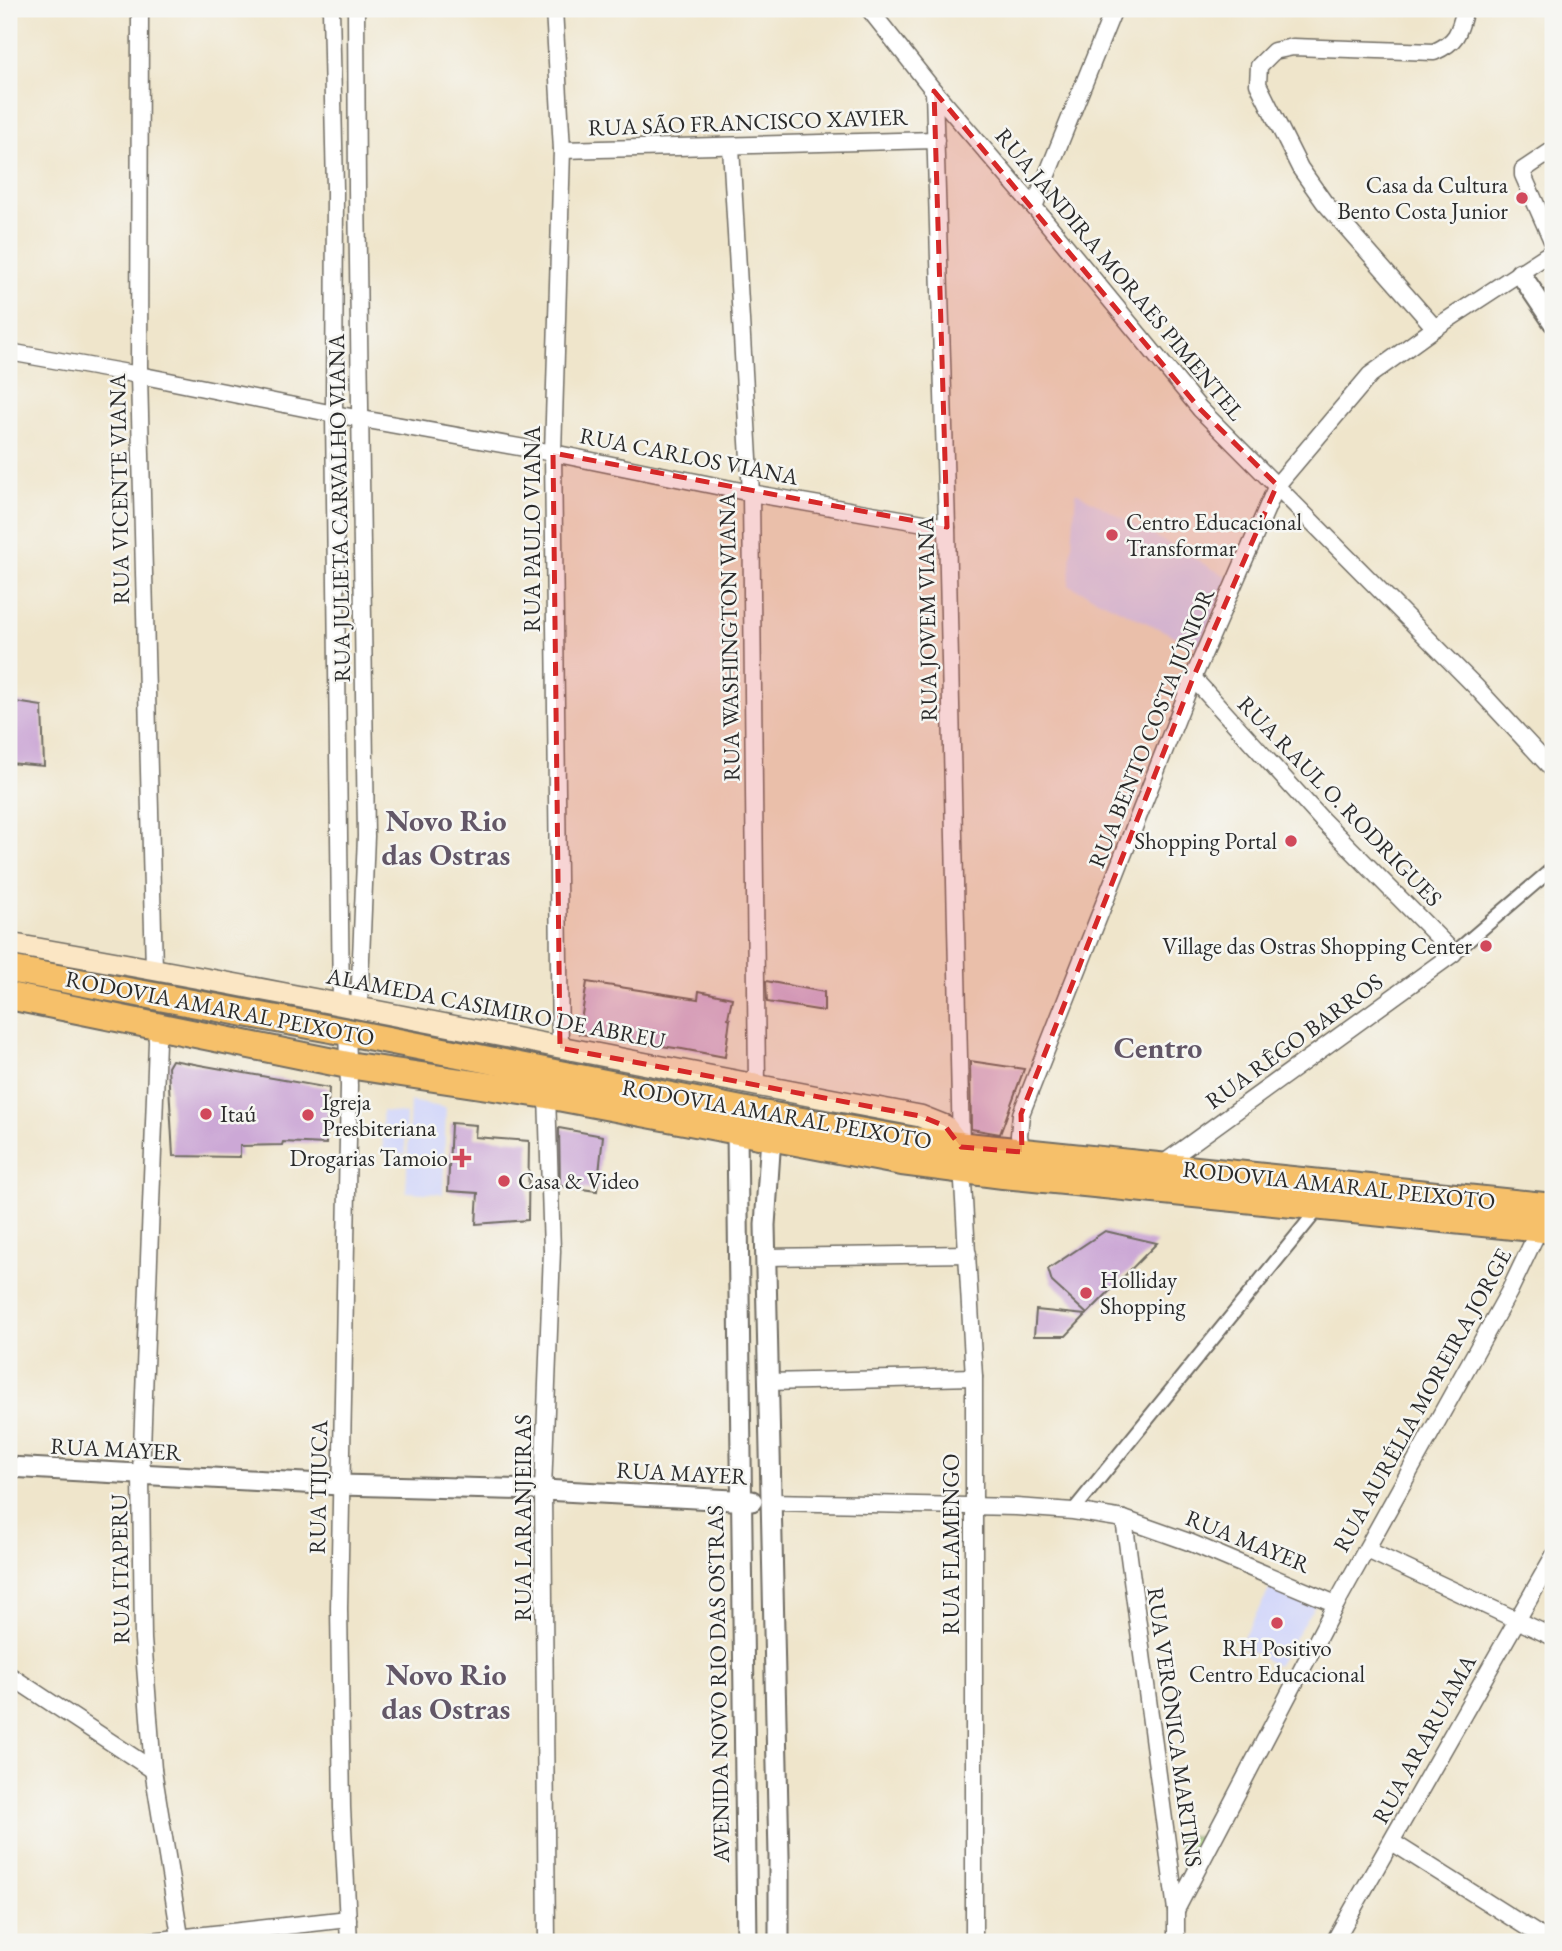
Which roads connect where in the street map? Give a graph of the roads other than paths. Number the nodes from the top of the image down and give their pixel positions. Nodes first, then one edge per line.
1 (140, 9) edge
2 (331, 9) edge
3 (356, 9) edge
4 (554, 9) edge
5 (869, 9) edge
6 (1114, 9) edge
7 (1465, 9) edge
8 (934, 91) junction
9 (936, 140) junction
10 (731, 147) junction
11 (562, 150) junction
12 (1553, 150) edge
13 (1034, 207) junction
14 (1553, 243) edge
15 (1553, 251) edge
16 (1520, 273) junction
17 (1553, 322) edge
18 (1435, 328) junction
19 (9, 352) edge
20 (139, 375) junction
21 (334, 414) junction
22 (361, 419) junction
23 (553, 453) junction
24 (1277, 485) junction
25 (751, 493) junction
26 (947, 527) junction
27 (1193, 678) junction
28 (1553, 770) edge
29 (1553, 868) edge
30 (9, 944) edge
31 (1454, 953) junction
32 (9, 969) edge
33 (154, 969) junction
34 (9, 996) edge
35 (350, 1005) junction
36 (156, 1025) junction
37 (348, 1032) junction
38 (560, 1048) junction
39 (348, 1065) junction
40 (757, 1086) junction
41 (547, 1095) junction
42 (737, 1131) junction
43 (771, 1137) junction
44 (962, 1158) junction
45 (1023, 1164) junction
46 (1160, 1167) junction
47 (1319, 1208) junction
48 (1548, 1214) edge
49 (968, 1254) junction
50 (766, 1257) junction
51 (974, 1377) junction
52 (768, 1382) junction
53 (9, 1467) edge
54 (141, 1476) junction
55 (340, 1485) junction
56 (543, 1490) junction
57 (740, 1500) junction
58 (770, 1502) junction
59 (973, 1508) junction
60 (1073, 1511) junction
61 (1124, 1519) junction
62 (1367, 1550) junction
63 (1553, 1558) edge
64 (1336, 1604) junction
65 (1517, 1620) junction
66 (1553, 1637) edge
67 (9, 1675) edge
68 (153, 1770) junction
69 (1392, 1842) junction
70 (1176, 1910) junction
71 (348, 1919) junction
72 (181, 1940) edge
73 (142, 1942) edge
74 (349, 1942) edge
75 (547, 1942) edge
76 (747, 1942) edge
77 (779, 1942) edge
78 (974, 1942) edge
79 (1176, 1942) edge
80 (1334, 1942) edge
81 (1550, 1942) edge

1 - 20 street, RUA VICENTE VIANA
2 - 21 street, RUA JULIETA CARVALHO VIANA
3 - 22 street, RUA JULIETA CARVALHO VIANA
4 - 11 street, RUA PAULO VIANA
5 - 8 street, RUA JANDIRA MORAES PIMENTEL
6 - 13 street
7 - 18 street
8 - 9 street, RUA JOVEM VIANA
8 - 13 street, RUA JANDIRA MORAES PIMENTEL
9 - 10 street, RUA SÃO FRANCISCO XAVIER
9 - 26 street, RUA JOVEM VIANA
10 - 11 street, RUA SÃO FRANCISCO XAVIER
10 - 25 street, RUA WASHINGTON VIANA
11 - 23 street, RUA PAULO VIANA
12 - 14 street
13 - 24 street, RUA JANDIRA MORAES PIMENTEL
15 - 16 street, RUA BENTO COSTA JÚNIOR
16 - 17 street
16 - 18 street, RUA BENTO COSTA JÚNIOR
18 - 24 street, RUA BENTO COSTA JÚNIOR
19 - 20 street, RUA CARLOS VIANA
20 - 21 street, RUA CARLOS VIANA
20 - 33 street, RUA VICENTE VIANA
21 - 22 street, RUA CARLOS VIANA
21 - 35 street, RUA JULIETA CARVALHO VIANA
22 - 23 street, RUA CARLOS VIANA
22 - 35 street, RUA JULIETA CARVALHO VIANA
23 - 25 street, RUA CARLOS VIANA
23 - 38 street, RUA PAULO VIANA
24 - 27 street, RUA BENTO COSTA JÚNIOR
24 - 28 street, RUA JANDIRA MORAES PIMENTEL
25 - 26 street, RUA CARLOS VIANA
25 - 40 street, RUA WASHINGTON VIANA
26 - 44 street, RUA JOVEM VIANA
27 - 31 street, RUA RAUL O. RODRIGUES
27 - 45 street, RUA BENTO COSTA JÚNIOR
29 - 31 street
30 - 33 main road, ALAMEDA CASIMIRO DE ABREU
31 - 46 street, RUA RÊGO BARROS
32 - 37 highway, RODOVIA AMARAL PEIXOTO
33 - 35 main road, ALAMEDA CASIMIRO DE ABREU
34 - 36 highway, RODOVIA AMARAL PEIXOTO
35 - 38 main road, ALAMEDA CASIMIRO DE ABREU
36 - 39 highway, RODOVIA AMARAL PEIXOTO
36 - 54 street, RUA ITAPERU
37 - 39 street, RUA TIJUCA
37 - 44 highway, RODOVIA AMARAL PEIXOTO
38 - 40 main road, ALAMEDA CASIMIRO DE ABREU
39 - 41 highway, RODOVIA AMARAL PEIXOTO
39 - 55 street, RUA TIJUCA
40 - 44 main road, ALAMEDA CASIMIRO DE ABREU
41 - 42 highway, RODOVIA AMARAL PEIXOTO
41 - 56 street, RUA LARANJEIRAS
42 - 43 highway, RODOVIA AMARAL PEIXOTO
42 - 57 street, AVENIDA NOVO RIO DAS OSTRAS
43 - 44 highway, RODOVIA AMARAL PEIXOTO
43 - 50 street
44 - 45 highway, RODOVIA AMARAL PEIXOTO
44 - 49 street, RUA FLAMENGO
45 - 46 highway, RODOVIA AMARAL PEIXOTO
45 - 47 highway, RODOVIA AMARAL PEIXOTO
46 - 48 highway, RODOVIA AMARAL PEIXOTO
47 - 48 highway, RODOVIA AMARAL PEIXOTO
47 - 60 street
48 - 62 street, RUA AURÉLIA MOREIRA JORGE
49 - 50 street
49 - 51 street, RUA FLAMENGO
50 - 52 street
51 - 52 street
51 - 59 street, RUA FLAMENGO
52 - 58 street
53 - 54 street, RUA MAYER
54 - 55 street, RUA MAYER
54 - 68 street, RUA ITAPERU
55 - 56 street, RUA MAYER
55 - 71 street, RUA TIJUCA
56 - 57 street, RUA MAYER
56 - 75 street, RUA LARANJEIRAS
57 - 58 street, RUA MAYER
57 - 76 street, AVENIDA NOVO RIO DAS OSTRAS
58 - 59 street, RUA MAYER
58 - 77 street
59 - 60 street, RUA MAYER
59 - 78 street, RUA FLAMENGO
60 - 61 street, RUA MAYER
61 - 64 street, RUA MAYER
61 - 70 street, RUA VERÔNICA MARTINS
62 - 64 street, RUA AURÉLIA MOREIRA JORGE
62 - 65 street
63 - 65 street, RUA ARARUAMA
64 - 70 street, RUA AURÉLIA MOREIRA JORGE
65 - 66 street
65 - 69 street, RUA ARARUAMA
67 - 68 street
68 - 72 street, RUA ITAPERU
69 - 80 street, RUA ARARUAMA
69 - 81 street
70 - 79 street, RUA VERÔNICA MARTINS
71 - 72 street
71 - 74 street, RUA TIJUCA
72 - 73 street

